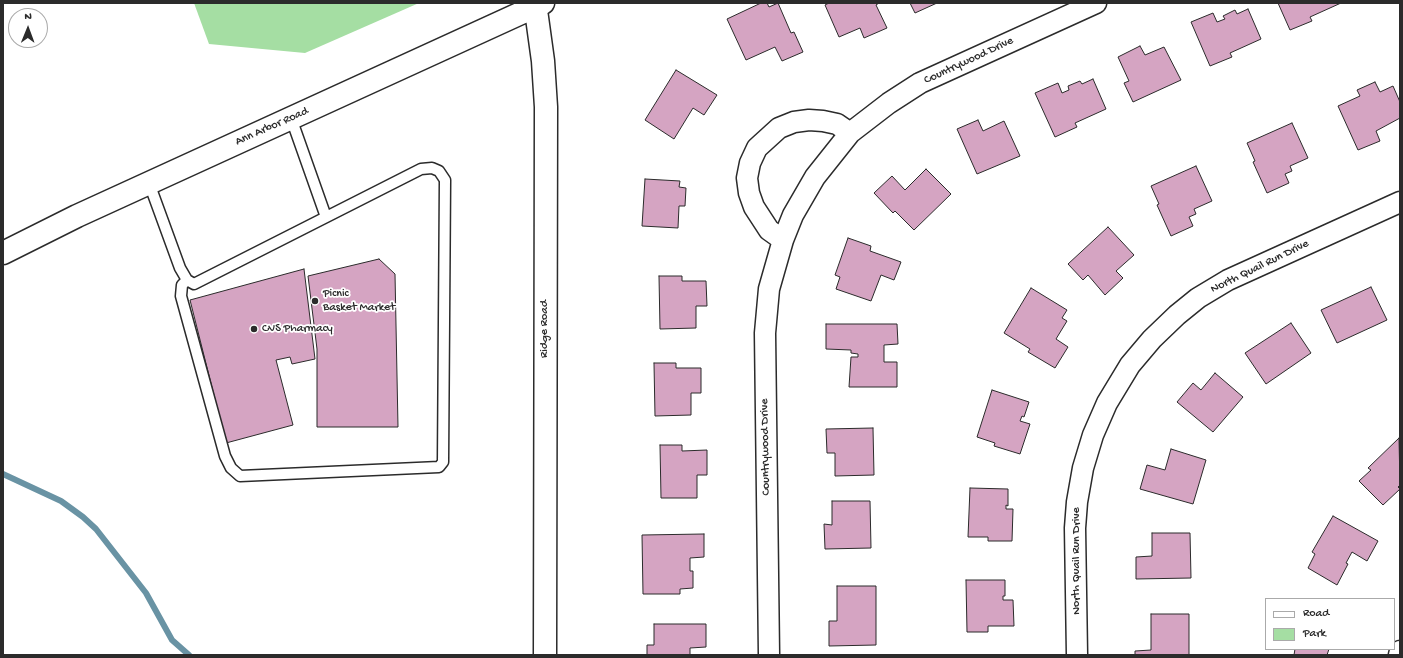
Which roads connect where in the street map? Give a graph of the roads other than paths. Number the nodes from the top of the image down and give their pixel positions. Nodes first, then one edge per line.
1 (1096, 3) edge
2 (538, 4) edge
3 (291, 118) junction
4 (850, 133) junction
5 (149, 183) junction
6 (1400, 202) edge
7 (326, 217) junction
8 (783, 240) junction
9 (3, 253) edge
10 (187, 280) junction
11 (1400, 652) edge
12 (545, 655) edge
13 (769, 655) edge
14 (1077, 655) edge
15 (1399, 655) edge

1 - 4 street, Countrywood Drive
2 - 3 street, Ann Arbor Road
2 - 12 street, Ridge Road
3 - 5 street, Ann Arbor Road
3 - 7 lane
4 - 8 street, Countrywood Drive
4 - 8 street
5 - 9 street, Ann Arbor Road
5 - 10 lane
6 - 14 street, North Quail Run Drive
7 - 10 lane
7 - 10 lane
8 - 13 street, Countrywood Drive
11 - 15 street

